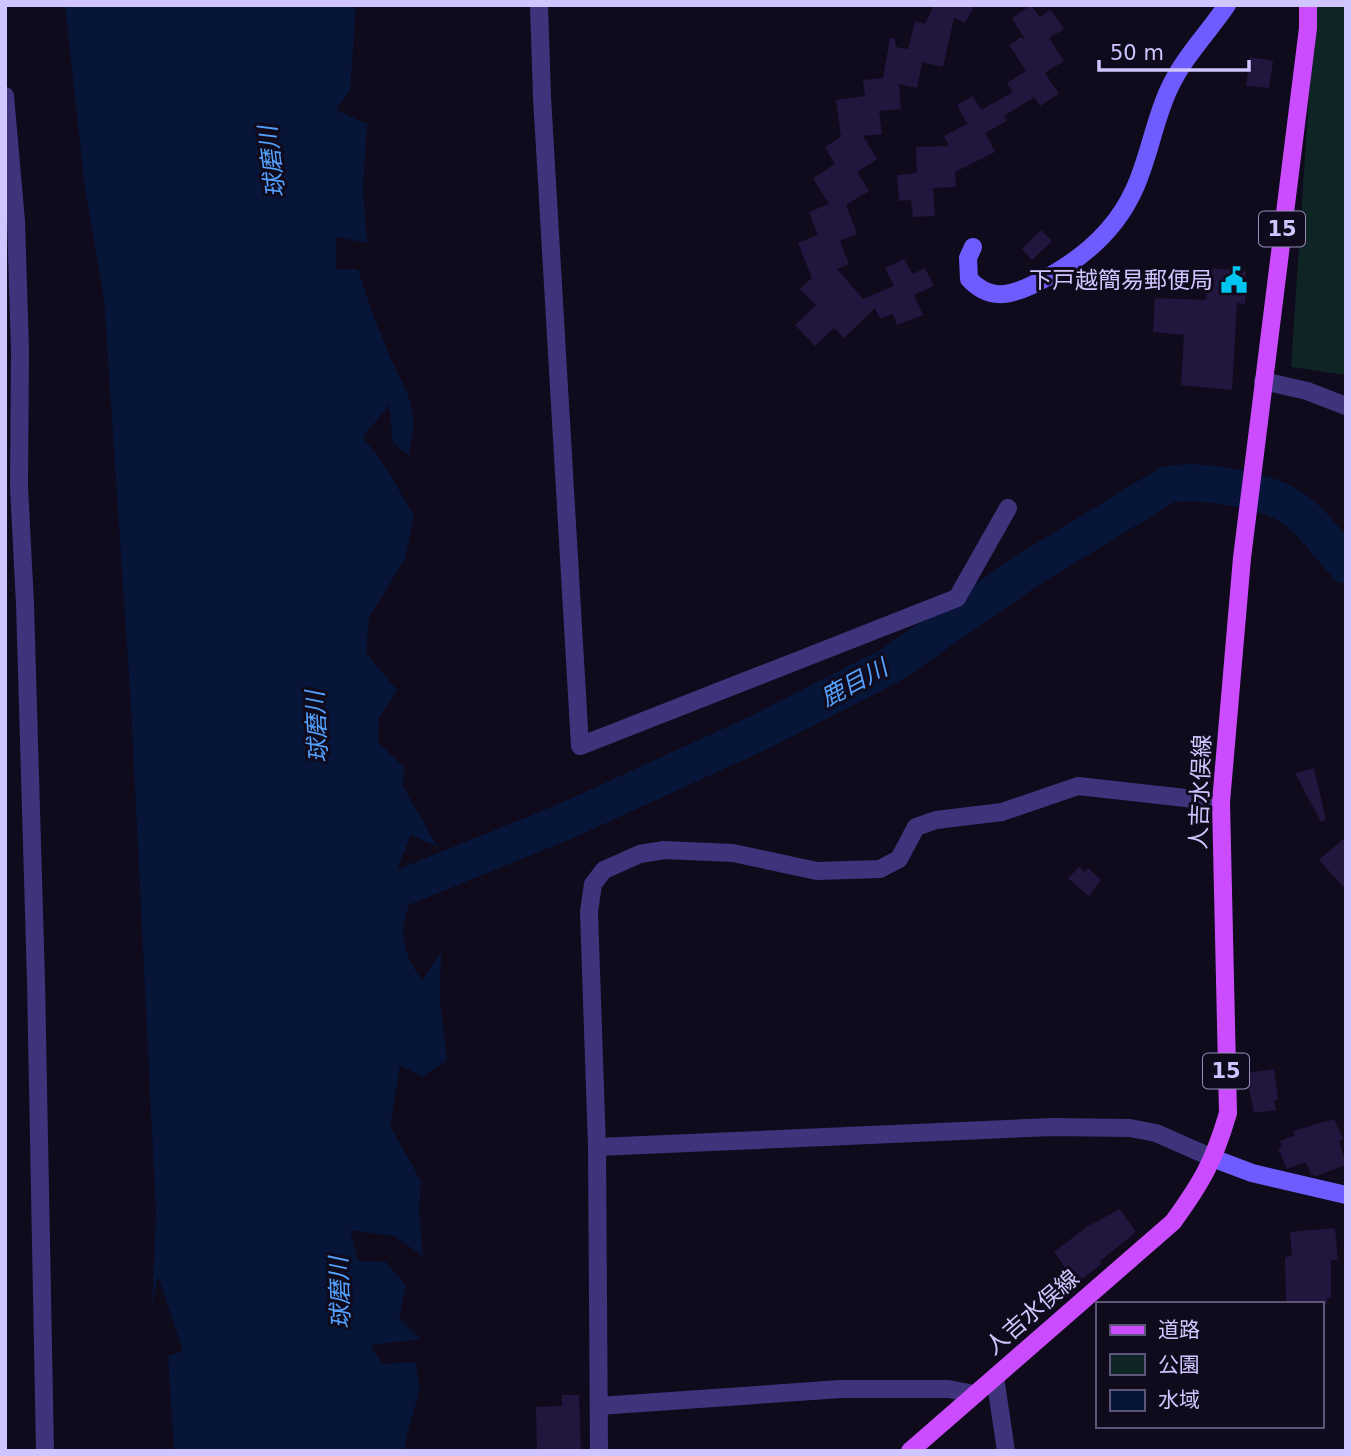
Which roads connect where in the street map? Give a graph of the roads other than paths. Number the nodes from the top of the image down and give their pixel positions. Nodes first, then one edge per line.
1 (539, 5) edge
2 (1227, 5) edge
3 (1308, 5) edge
4 (5, 96) edge
5 (973, 247) dead end
6 (1263, 381) junction
7 (1346, 406) edge
8 (1008, 508) dead end
9 (1221, 802) junction
10 (597, 1147) junction
11 (1214, 1159) junction
12 (1346, 1195) edge
13 (995, 1377) junction
14 (975, 1394) junction
15 (599, 1406) junction
16 (45, 1451) edge
17 (599, 1451) edge
18 (910, 1451) edge
19 (1006, 1451) edge

1 - 8 street
2 - 5 street
3 - 6 main road, 人吉水俣線 / 15
4 - 16 street
6 - 7 street
6 - 9 main road, 人吉水俣線 / 15
9 - 10 street
9 - 11 main road, 人吉水俣線 / 15
10 - 11 street
10 - 15 street
11 - 12 street
11 - 13 main road, 人吉水俣線 / 15
13 - 14 main road, 人吉水俣線 / 15
13 - 19 street
14 - 15 street
14 - 18 main road, 人吉水俣線 / 15
15 - 17 street

